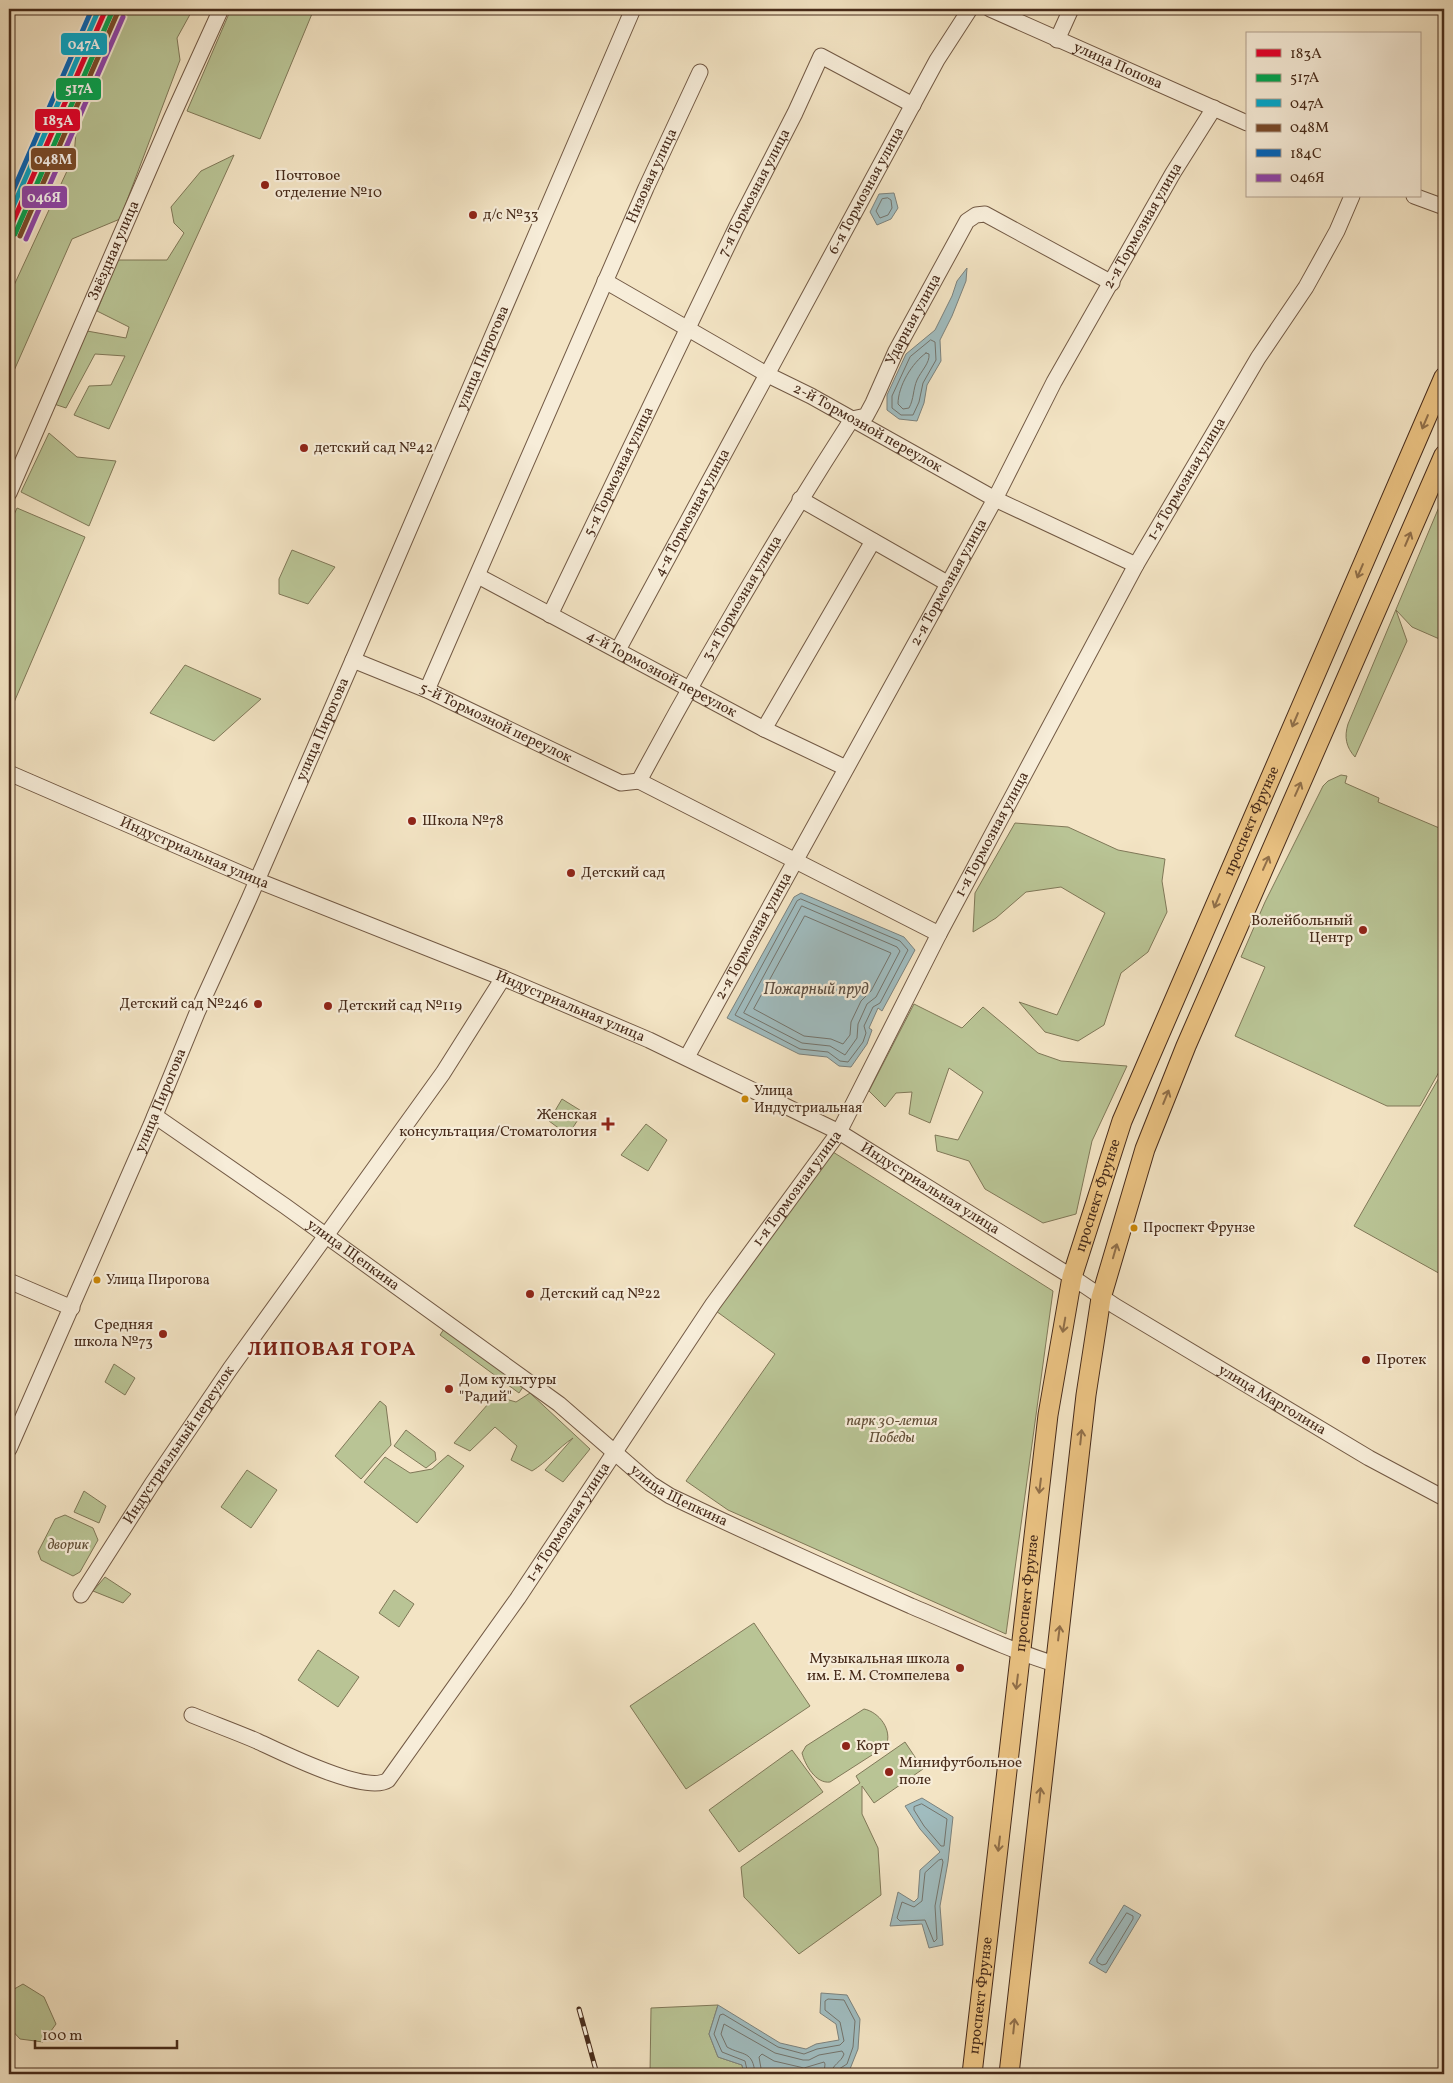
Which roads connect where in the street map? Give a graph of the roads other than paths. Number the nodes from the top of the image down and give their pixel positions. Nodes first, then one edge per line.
1 (221, 9) edge
2 (633, 9) edge
3 (970, 9) edge
4 (990, 9) edge
5 (1071, 9) edge
6 (1058, 40) junction
7 (700, 72) dead end
8 (913, 105) junction
9 (1214, 108) junction
10 (1246, 123) edge
11 (1351, 198) edge
12 (1419, 198) edge
13 (1444, 207) edge
14 (605, 281) junction
15 (1112, 282) junction
16 (689, 329) junction
17 (768, 375) junction
18 (1444, 377) edge
19 (852, 419) junction
20 (1444, 455) edge
21 (9, 493) edge
22 (800, 499) junction
23 (995, 499) junction
24 (873, 542) junction
25 (1136, 566) junction
26 (478, 576) junction
27 (947, 583) junction
28 (550, 615) junction
29 (618, 650) junction
30 (353, 660) junction
31 (689, 688) junction
32 (427, 690) junction
33 (764, 729) junction
34 (846, 768) junction
35 (9, 773) edge
36 (639, 781) junction
37 (796, 861) junction
38 (256, 880) junction
39 (939, 934) junction
40 (503, 978) junction
41 (687, 1057) junction
42 (155, 1116) junction
43 (839, 1132) junction
44 (327, 1236) junction
45 (1072, 1278) junction
46 (9, 1281) edge
47 (1101, 1298) junction
48 (72, 1308) junction
49 (9, 1450) edge
50 (614, 1451) junction
51 (1444, 1498) edge
52 (81, 1595) dead end
53 (1020, 1653) junction
54 (1055, 1664) junction
55 (192, 1715) dead end
56 (972, 2074) edge
57 (1009, 2074) edge

1 - 21 street, Звёздная улица
2 - 30 street, улица Пирогова
3 - 8 street, 6-я Тормозная улица
4 - 6 street, улица Попова
5 - 6 street
6 - 9 street, улица Попова
7 - 14 street, Низовая улица
8 - 16 street, 7-я Тормозная улица
8 - 17 street, 6-я Тормозная улица
9 - 10 street, улица Попова
9 - 15 street, 2-я Тормозная улица
11 - 25 street, 1-я Тормозная улица
12 - 13 street
14 - 16 street, 2-й Тормозной переулок
14 - 26 street
15 - 19 street, Ударная улица
15 - 23 street, 2-я Тормозная улица
16 - 17 street, 2-й Тормозной переулок
16 - 28 street, 5-я Тормозная улица
17 - 19 street, 2-й Тормозной переулок
17 - 29 street, 4-я Тормозная улица
18 -> 45 main road, проспект Фрунзе
19 - 22 street, 3-я Тормозная улица
19 - 23 street, 2-й Тормозной переулок
47 -> 20 main road, проспект Фрунзе
22 - 24 street
22 - 31 street, 3-я Тормозная улица
23 - 25 street, 2-й Тормозной переулок
23 - 27 street, 2-я Тормозная улица
24 - 27 street
24 - 33 street
25 - 39 street, 1-я Тормозная улица
26 - 28 street, 4-й Тормозной переулок
26 - 32 street
27 - 34 street, 2-я Тормозная улица
28 - 29 street, 4-й Тормозной переулок
29 - 31 street, 4-й Тормозной переулок
30 - 32 street, 5-й Тормозной переулок
30 - 38 street, улица Пирогова
31 - 33 street, 4-й Тормозной переулок
31 - 36 street, 3-я Тормозная улица
32 - 36 street, 5-й Тормозной переулок
33 - 34 street, 4-й Тормозной переулок
34 - 37 street, 2-я Тормозная улица
35 - 38 street, Индустриальная улица
36 - 37 street
37 - 39 street
37 - 41 street, 2-я Тормозная улица
38 - 40 street, Индустриальная улица
38 - 42 street, улица Пирогова
39 - 43 street, 1-я Тормозная улица
40 - 41 street, Индустриальная улица
40 - 44 street, Индустриальный переулок
41 - 43 street, Индустриальная улица
42 - 44 street, улица Щепкина
42 - 48 street, улица Пирогова
43 - 45 street, Индустриальная улица
43 - 50 street, 1-я Тормозная улица
44 - 50 street, улица Щепкина
44 - 52 street, Индустриальный переулок
45 - 47 street, Индустриальная улица
45 -> 53 main road, проспект Фрунзе
46 - 48 street
47 - 51 street, улица Марголина
54 -> 47 main road, проспект Фрунзе
48 - 49 street, улица Пирогова
50 - 53 street, улица Щепкина
50 - 55 street, 1-я Тормозная улица
53 - 54 street, улица Щепкина
53 -> 56 main road, проспект Фрунзе
57 -> 54 main road, проспект Фрунзе

